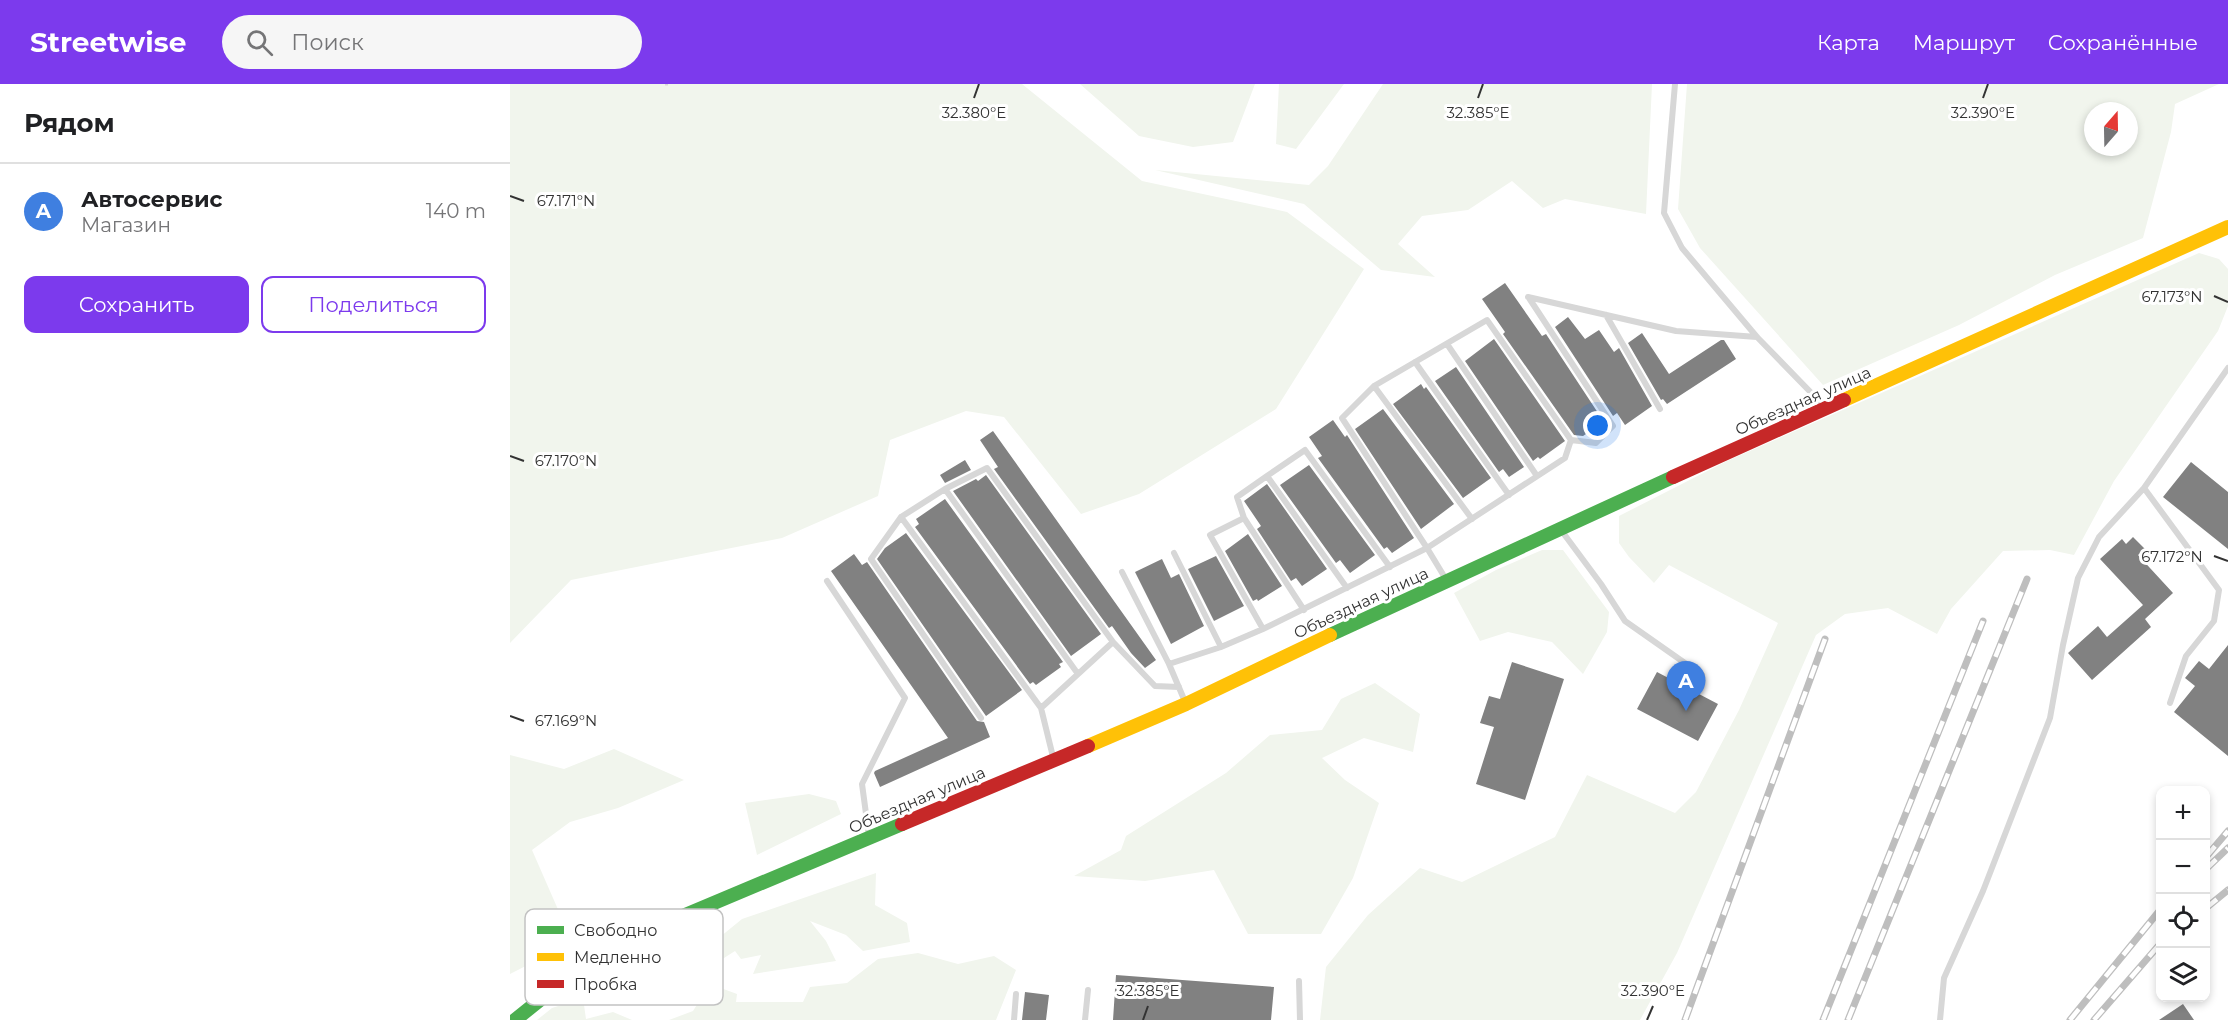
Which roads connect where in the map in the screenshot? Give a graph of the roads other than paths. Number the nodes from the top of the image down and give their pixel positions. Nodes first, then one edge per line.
1 (1675, 84) edge
2 (2228, 227) edge
3 (1606, 315) junction
4 (1756, 337) junction
5 (1447, 344) junction
6 (1415, 362) junction
7 (2228, 368) edge
8 (1374, 386) junction
9 (1826, 408) junction
10 (1660, 409) dead end
11 (1571, 440) junction
12 (1267, 476) junction
13 (1537, 476) junction
14 (2144, 488) junction
15 (945, 489) junction
16 (1509, 495) junction
17 (901, 517) junction
18 (1244, 518) junction
19 (1472, 519) junction
20 (1560, 530) junction
21 (1427, 548) junction
22 (1174, 553) dead end
23 (1390, 567) junction
24 (1122, 572) dead end
25 (826, 580) dead end
26 (1447, 582) junction
27 (1347, 588) junction
28 (1304, 610) junction
29 (1263, 628) junction
30 (1113, 642) junction
31 (1221, 647) junction
32 (1169, 664) junction
33 (1078, 674) junction
34 (1702, 675) dead end
35 (1179, 687) junction
36 (2170, 703) dead end
37 (1186, 704) junction
38 (1041, 708) junction
39 (981, 718) dead end
40 (1054, 761) junction
41 (869, 838) junction
42 (700, 909) edge
43 (1299, 981) dead end
44 (1088, 990) dead end
45 (1016, 994) dead end
46 (534, 1005) edge
47 (515, 1020) edge
48 (1014, 1020) edge
49 (1085, 1020) edge
50 (1300, 1020) edge
51 (1940, 1020) edge

1 - 4 lane
2 - 9 main road, Объездная улица
3 - 4 lane
3 - 10 lane
3 - 11 lane
4 - 9 lane
5 - 6 lane
5 - 11 lane
5 - 13 lane
6 - 8 lane
6 - 16 lane
7 - 14 lane
8 - 19 lane
8 - 21 lane
9 - 20 main road, Объездная улица
11 - 13 lane
12 - 18 lane
12 - 23 lane
12 - 27 lane
13 - 16 lane
14 - 36 lane
14 - 51 lane
15 - 17 lane
15 - 30 lane
15 - 33 lane
16 - 19 lane
17 - 38 lane
17 - 39 lane
18 - 28 lane
18 - 29 lane
19 - 21 lane
20 - 26 main road, Объездная улица
20 - 34 lane
21 - 23 lane
21 - 26 lane
22 - 31 lane
23 - 27 lane
24 - 32 lane
25 - 41 lane
26 - 37 main road, Объездная улица
27 - 28 lane
28 - 29 lane
29 - 31 lane
30 - 33 lane
30 - 35 lane
31 - 32 lane
32 - 35 lane
33 - 38 lane
35 - 37 lane
37 - 40 main road, Объездная улица
38 - 40 lane
40 - 41 main road, Объездная улица
41 - 42 main road, Объездная улица
43 - 50 lane
44 - 49 lane
45 - 48 lane
46 - 47 main road, Объездная улица

